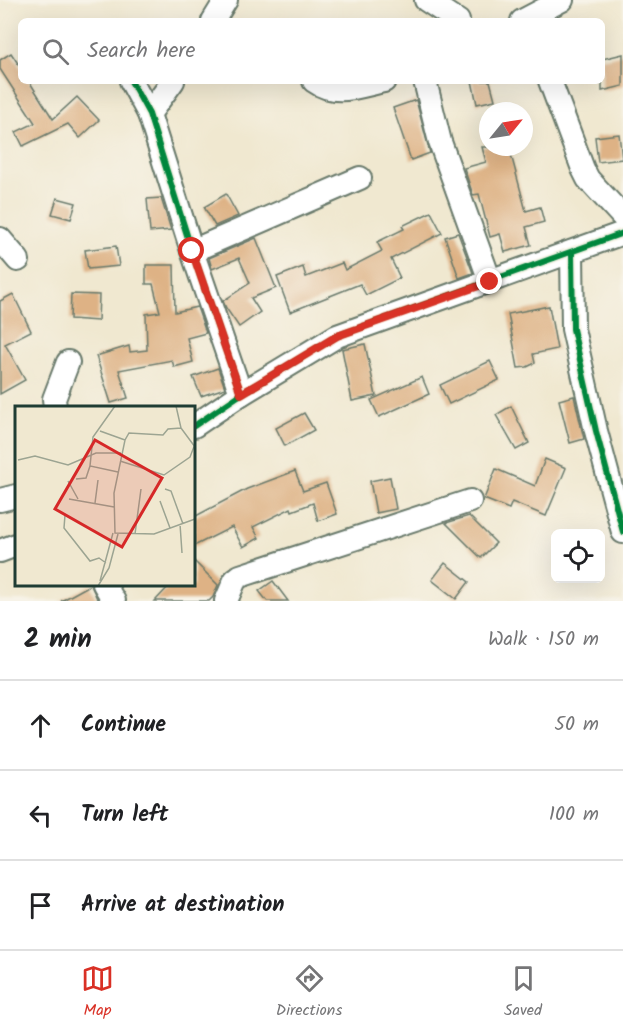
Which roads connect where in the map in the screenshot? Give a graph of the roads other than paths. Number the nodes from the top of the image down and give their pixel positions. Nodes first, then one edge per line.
1 (226, 0) edge
2 (426, 0) edge
3 (562, 0) edge
4 (215, 18) edge
5 (453, 18) edge
6 (528, 18) edge
7 (132, 84) edge
8 (171, 84) edge
9 (319, 84) edge
10 (369, 84) edge
11 (426, 84) edge
12 (551, 84) edge
13 (149, 114) junction
14 (360, 178) dead end
15 (623, 217) edge
16 (623, 233) edge
17 (0, 238) edge
18 (192, 251) junction
19 (572, 252) junction
20 (18, 260) dead end
21 (490, 282) junction
22 (68, 362) dead end
23 (241, 394) junction
24 (55, 406) edge
25 (195, 425) edge
26 (15, 496) edge
27 (0, 500) edge
28 (470, 501) dead end
29 (623, 532) edge
30 (15, 545) edge
31 (0, 551) edge
32 (105, 586) edge
33 (114, 601) edge
34 (226, 601) edge

1 - 4 street
2 - 5 street
3 - 6 street
7 - 13 street
8 - 13 street
9 - 10 street
11 - 21 street
12 - 15 street
13 - 18 street
14 - 18 street
16 - 19 street
17 - 20 street
18 - 23 street
19 - 21 street
19 - 29 street
21 - 23 street
22 - 24 street
23 - 25 street
26 - 27 street
28 - 34 street
30 - 31 street
32 - 33 street

